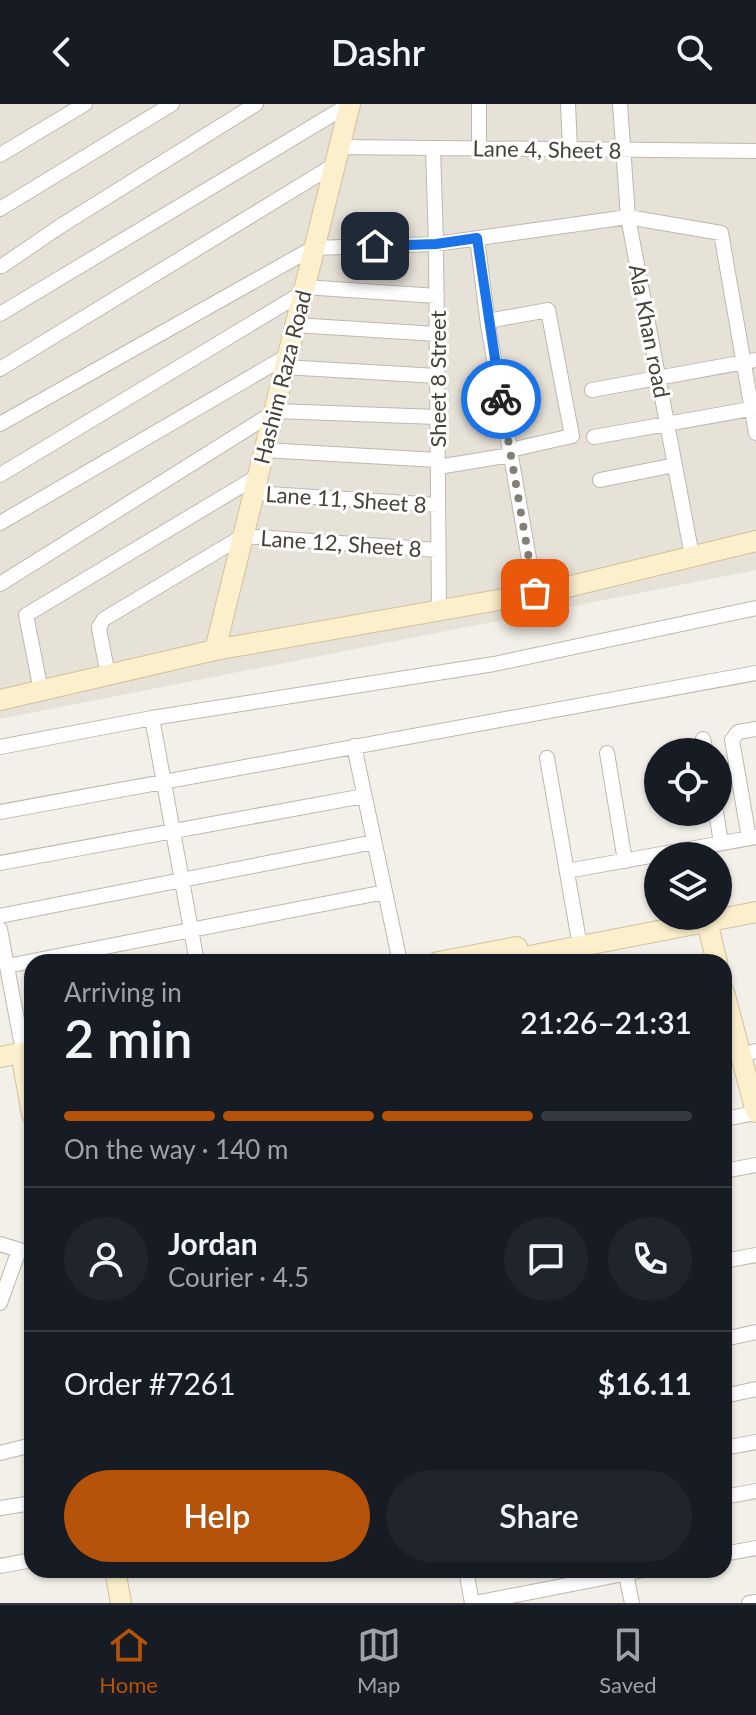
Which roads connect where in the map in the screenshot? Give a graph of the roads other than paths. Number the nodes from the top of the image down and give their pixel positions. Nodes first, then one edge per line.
1 (85, 104) edge
2 (172, 104) edge
3 (256, 104) edge
4 (350, 104) edge
5 (479, 104) edge
6 (568, 104) edge
7 (620, 104) edge
8 (433, 148) junction
9 (479, 148) junction
10 (570, 149) junction
11 (621, 150) junction
12 (756, 151) edge
13 (0, 155) edge
14 (336, 156) junction
15 (0, 209) edge
16 (628, 217) junction
17 (477, 238) junction
18 (436, 244) junction
19 (313, 248) junction
20 (2, 266) edge
21 (303, 290) junction
22 (437, 296) junction
23 (0, 314) edge
24 (488, 321) junction
25 (295, 325) junction
26 (437, 334) junction
27 (750, 361) edge
28 (286, 362) junction
29 (0, 369) edge
30 (437, 376) junction
31 (658, 378) junction
32 (592, 390) dead end
33 (754, 409) edge
34 (276, 411) junction
35 (437, 417) junction
36 (0, 424) edge
37 (667, 424) junction
38 (756, 433) edge
39 (594, 437) dead end
40 (264, 450) junction
41 (510, 453) junction
42 (438, 464) junction
43 (675, 465) junction
44 (0, 475) edge
45 (600, 480) dead end
46 (256, 484) junction
47 (438, 505) junction
48 (0, 523) edge
49 (243, 536) junction
50 (756, 541) edge
51 (438, 550) junction
52 (692, 556) junction
53 (0, 584) edge
54 (535, 593) junction
55 (756, 608) edge
56 (439, 610) junction
57 (215, 650) junction
58 (756, 673) edge
59 (108, 675) junction
60 (41, 691) junction
61 (0, 700) edge
62 (152, 718) junction
63 (756, 729) edge
64 (354, 746) junction
65 (0, 747) edge
66 (607, 753) dead end
67 (547, 758) dead end
68 (163, 781) junction
69 (364, 796) junction
70 (0, 812) edge
71 (173, 831) junction
72 (753, 838) edge
73 (374, 842) junction
74 (727, 842) edge
75 (644, 857) edge
76 (625, 861) junction
77 (0, 863) edge
78 (567, 871) junction
79 (182, 880) junction
80 (385, 892) junction
81 (756, 901) edge
82 (732, 909) edge
83 (756, 912) edge
84 (732, 914) edge
85 (0, 916) edge
86 (644, 922) edge
87 (0, 929) edge
88 (191, 930) junction
89 (644, 930) edge
90 (714, 930) edge
91 (578, 935) junction
92 (68, 954) edge
93 (196, 954) edge
94 (398, 954) edge
95 (526, 954) edge
96 (532, 954) edge
97 (716, 954) edge
98 (24, 963) edge
99 (7, 966) junction
100 (732, 1012) edge
101 (24, 1038) edge
102 (0, 1045) edge
103 (24, 1046) edge
104 (24, 1047) edge
105 (748, 1053) edge
106 (0, 1057) edge
107 (756, 1113) edge
108 (732, 1118) edge
109 (756, 1165) edge
110 (732, 1170) edge
111 (0, 1244) edge
112 (24, 1252) edge
113 (24, 1254) edge
114 (756, 1255) edge
115 (732, 1260) edge
116 (0, 1303) edge
117 (756, 1332) edge
118 (732, 1337) edge
119 (756, 1389) edge
120 (732, 1394) edge
121 (756, 1442) edge
122 (732, 1446) edge
123 (24, 1447) edge
124 (0, 1453) edge
125 (756, 1491) edge
126 (732, 1496) edge
127 (24, 1504) edge
128 (0, 1508) edge
129 (756, 1548) edge
130 (732, 1552) edge
131 (24, 1562) edge
132 (0, 1566) edge
133 (116, 1578) edge
134 (468, 1578) edge
135 (597, 1578) edge
136 (627, 1578) edge
137 (756, 1602) edge
138 (121, 1603) edge
139 (474, 1603) edge
140 (632, 1603) edge
141 (749, 1603) edge

1 - 13 street
2 - 15 street
3 - 20 street
4 - 14 street, Hashim Raza Road
4 - 23 street
5 - 9 street
6 - 10 street
7 - 11 street, Ala Khan road
8 - 9 street, Lane 4, Sheet 8
8 - 14 street, Lane 4, Sheet 8
8 - 18 street, Sheet 8 Street
9 - 10 street, Lane 4, Sheet 8
10 - 11 street, Lane 4, Sheet 8
11 - 12 street, Lane 4, Sheet 8
11 - 16 street, Ala Khan road
14 - 19 street, Hashim Raza Road
14 - 29 street
16 - 17 street
16 - 27 street
16 - 31 street, Ala Khan road
17 - 18 street
17 - 24 street
18 - 19 street
18 - 22 street, Sheet 8 Street
19 - 21 street, Hashim Raza Road
19 - 36 street
21 - 22 street
21 - 25 street, Hashim Raza Road
21 - 44 street
22 - 26 street, Sheet 8 Street
24 - 41 street
24 - 41 street
25 - 26 street
25 - 28 street, Hashim Raza Road
26 - 30 street, Sheet 8 Street
27 - 31 street
27 - 33 street
28 - 30 street
28 - 34 street, Hashim Raza Road
28 - 48 street
30 - 35 street, Sheet 8 Street
31 - 32 street
31 - 37 street, Ala Khan road
33 - 37 street
33 - 38 street
34 - 35 street
34 - 40 street, Hashim Raza Road
34 - 53 street
35 - 42 street, Sheet 8 Street
37 - 39 street
37 - 43 street, Ala Khan road
40 - 42 street
40 - 46 street, Hashim Raza Road
41 - 42 street
41 - 54 street
42 - 47 street, Sheet 8 Street
43 - 45 street
43 - 52 street, Ala Khan road
46 - 47 street, Lane 11, Sheet 8
46 - 49 street, Hashim Raza Road
46 - 60 street
47 - 51 street, Sheet 8 Street
49 - 51 street, Lane 12, Sheet 8
49 - 57 street, Hashim Raza Road
49 - 59 street
50 - 52 street
51 - 56 street, Sheet 8 Street
52 - 54 street
54 - 56 street
55 - 62 street
56 - 57 street
57 - 59 street
58 - 64 street
59 - 60 street
60 - 61 street
62 - 65 street
62 - 68 street
63 - 72 street
64 - 68 street
64 - 69 street
66 - 76 street
67 - 78 street
68 - 70 street
68 - 71 street
69 - 71 street
69 - 73 street
71 - 77 street
71 - 79 street
72 - 74 street
73 - 79 street
73 - 80 street
75 - 76 street
76 - 78 street
78 - 91 street
79 - 85 street
79 - 88 street
80 - 88 street
80 - 94 street
81 - 82 street
83 - 84 street
86 - 91 street
87 - 99 street
88 - 92 street
88 - 93 street
89 - 96 street
90 - 97 street
91 - 95 street
98 - 99 street
99 - 101 street
100 - 105 street
102 - 103 street
104 - 106 street
105 - 107 street
107 - 108 street
109 - 110 street
111 - 112 street
113 - 116 street
114 - 115 street
117 - 118 street
119 - 120 street
121 - 122 street
123 - 124 street
125 - 126 street
127 - 128 street
129 - 130 street
131 - 132 street
133 - 138 street
134 - 139 street
135 - 139 street
136 - 140 street
137 - 141 street

